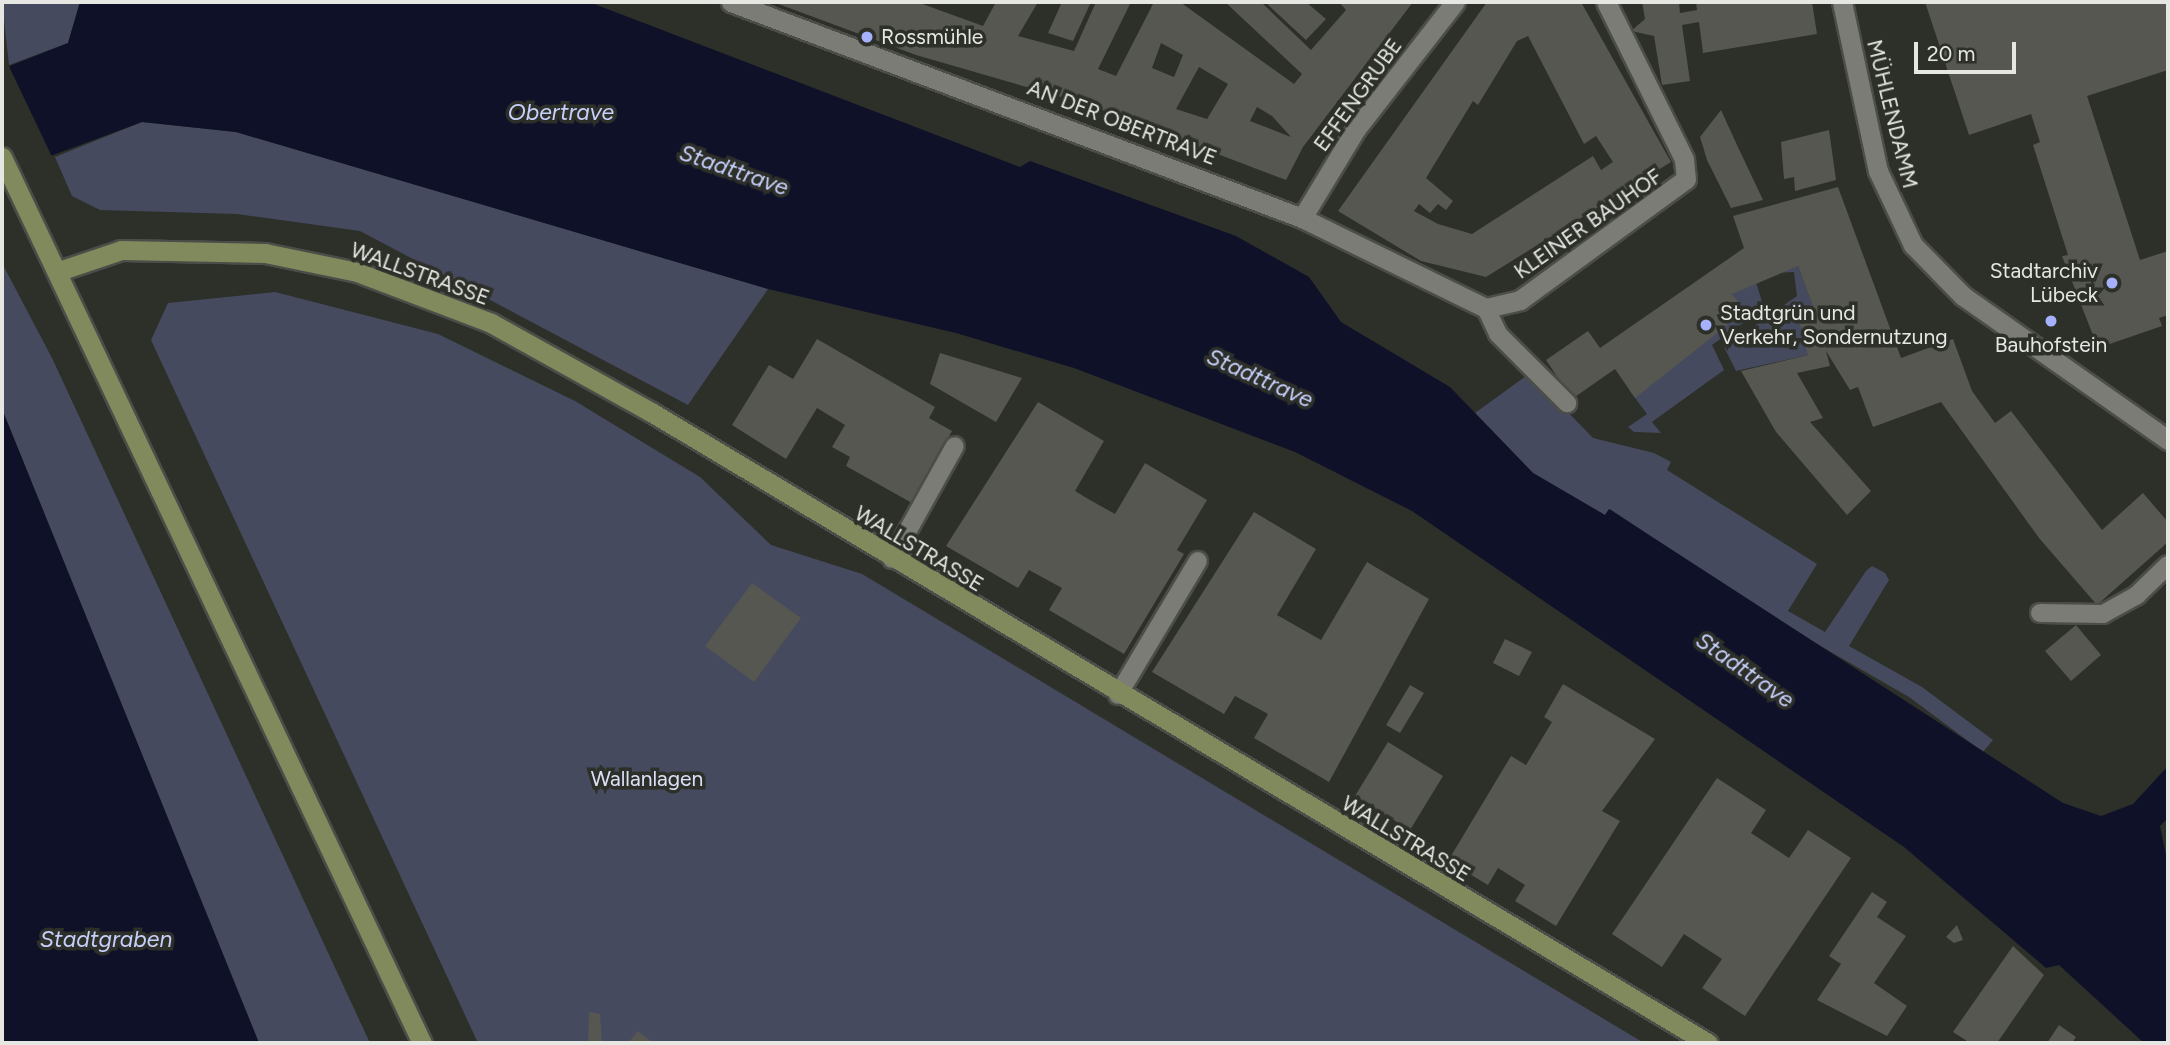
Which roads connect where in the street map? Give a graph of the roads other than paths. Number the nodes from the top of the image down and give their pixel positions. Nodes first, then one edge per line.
1 (731, 2) edge
2 (1455, 2) edge
3 (1606, 2) edge
4 (1842, 2) edge
5 (2, 157) edge
6 (1301, 218) junction
7 (59, 271) junction
8 (1486, 308) junction
9 (1567, 403) dead end
10 (2161, 423) edge
11 (2168, 440) edge
12 (955, 446) dead end
13 (892, 559) junction
14 (1198, 561) dead end
15 (2168, 565) edge
16 (2040, 612) dead end
17 (1118, 695) junction
18 (422, 1043) edge
19 (1708, 1043) edge

1 - 6 street, AN DER OBERTRAVE
2 - 6 street, EFFENGRUBE
3 - 8 street, KLEINER BAUHOF
4 - 10 street, MÜHLENDAMM
5 - 7 main road
6 - 8 street, AN DER OBERTRAVE
7 - 13 main road, WALLSTRASSE
7 - 18 main road
8 - 9 lane
10 - 11 street, MÜHLENDAMM
12 - 13 lane
13 - 17 main road, WALLSTRASSE
14 - 17 lane
15 - 16 lane
17 - 19 main road, WALLSTRASSE

